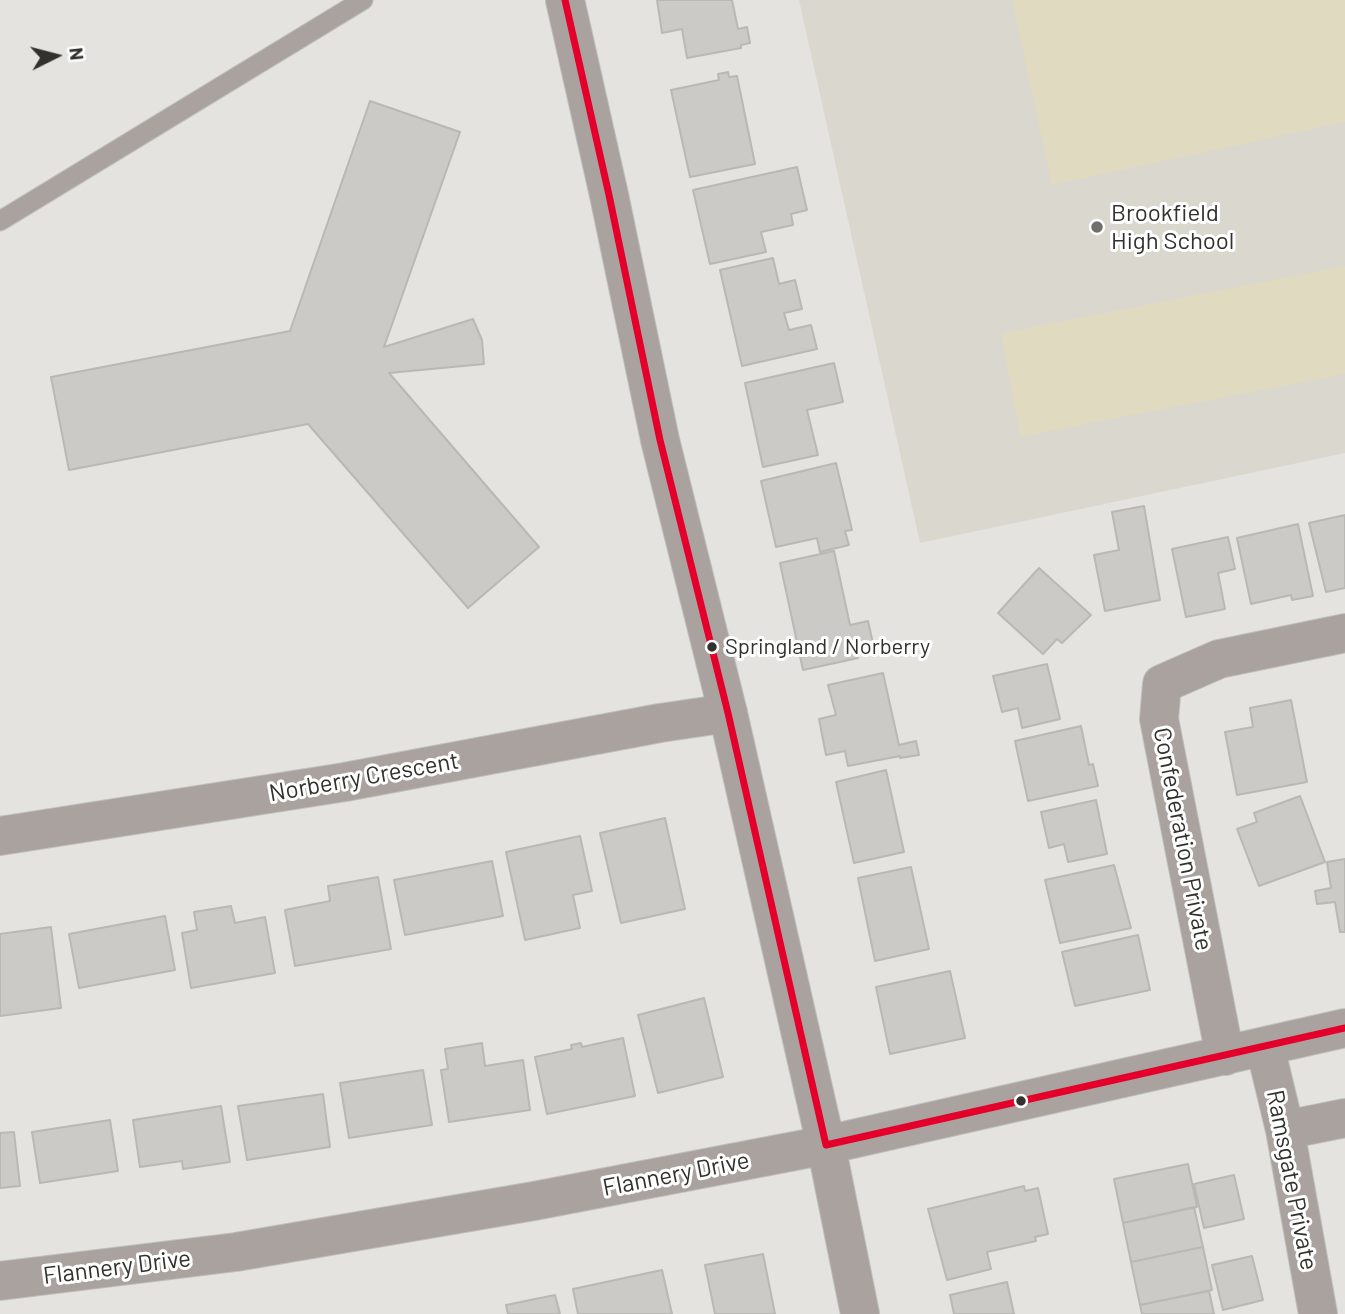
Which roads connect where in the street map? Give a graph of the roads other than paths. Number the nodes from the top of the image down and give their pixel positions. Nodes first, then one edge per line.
1 (363, 0) edge
2 (565, 0) edge
3 (0, 221) edge
4 (1345, 633) edge
5 (728, 713) junction
6 (0, 836) edge
7 (1345, 1028) edge
8 (1265, 1047) junction
9 (1224, 1056) junction
10 (1345, 1118) edge
11 (1285, 1130) junction
12 (826, 1145) junction
13 (0, 1281) edge
14 (860, 1314) edge
15 (1318, 1314) edge

1 - 3 lane
2 - 5 street
4 - 9 street, Confederation Private
5 - 6 street, Norberry Crescent
5 - 12 street
7 - 8 street, Flannery Drive
8 - 9 street, Flannery Drive
8 - 11 street, Ramsgate Private
9 - 12 street, Flannery Drive
10 - 11 street
11 - 15 street, Ramsgate Private
12 - 13 street, Flannery Drive
12 - 14 street

